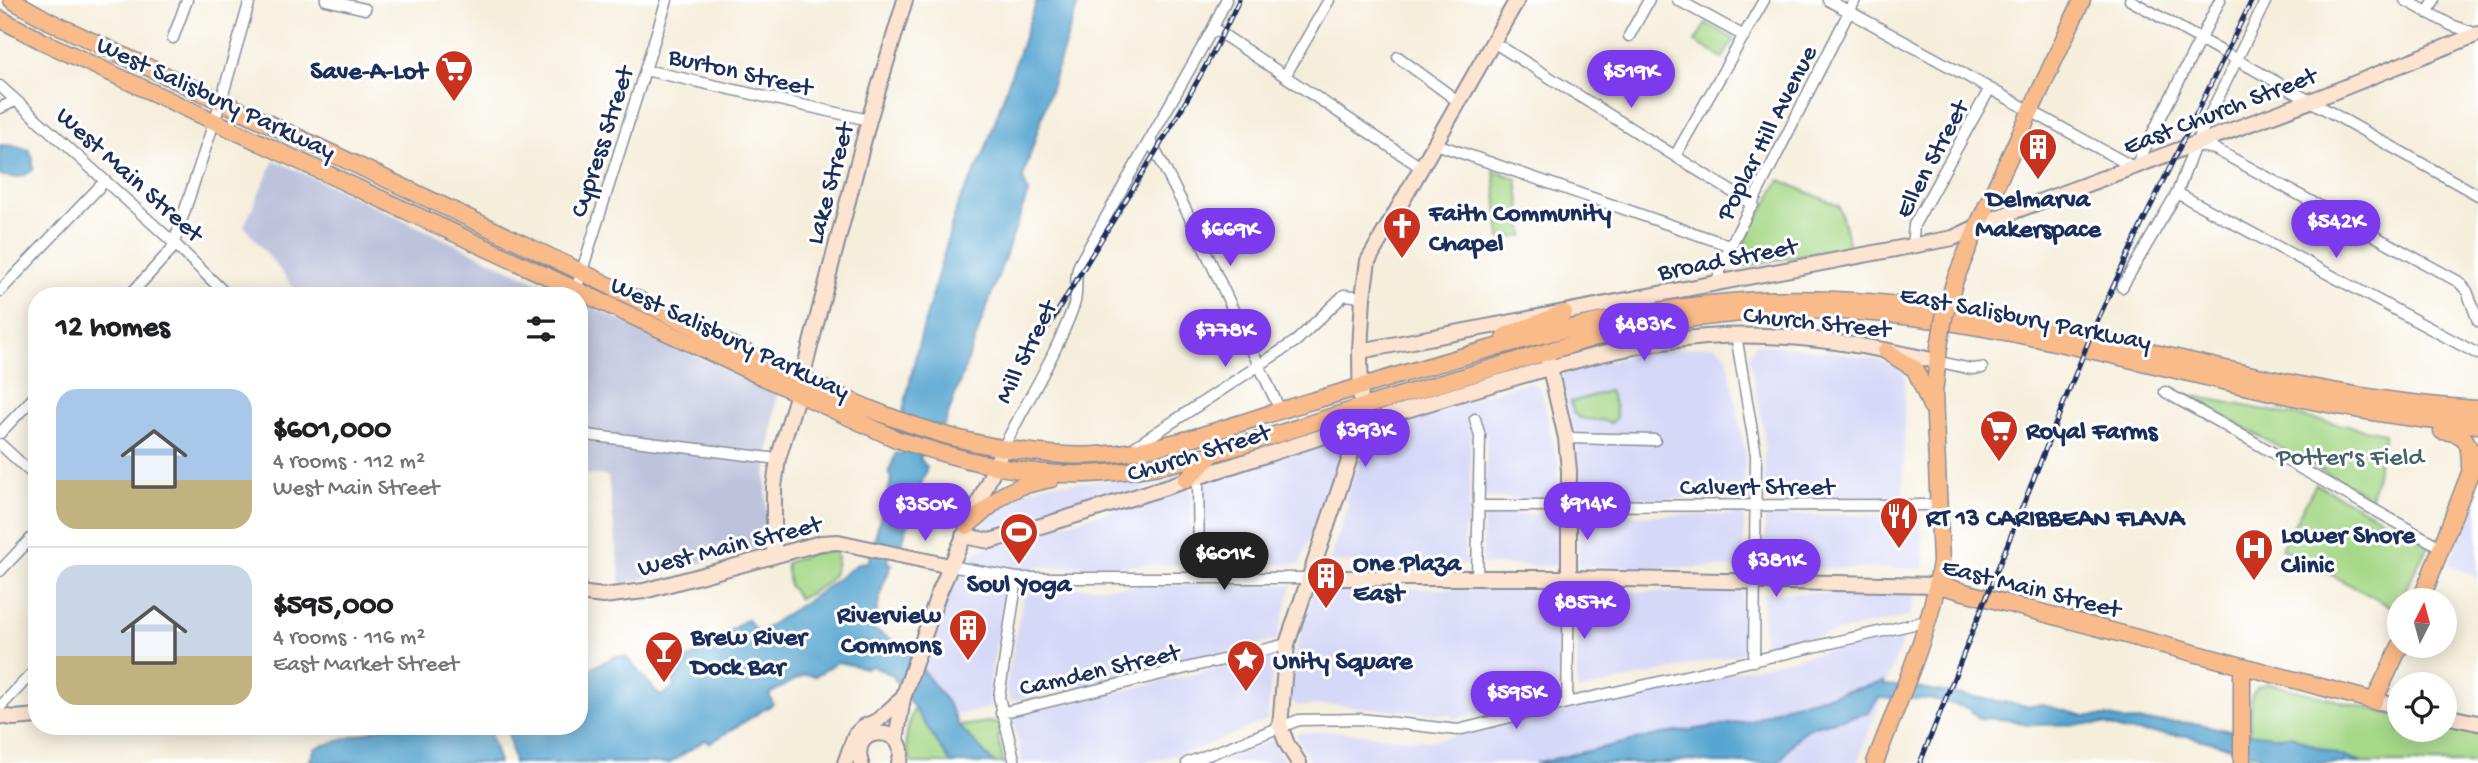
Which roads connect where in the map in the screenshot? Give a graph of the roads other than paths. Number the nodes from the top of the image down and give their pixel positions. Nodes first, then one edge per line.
1 (12, 0) edge
2 (187, 0) edge
3 (250, 0) edge
4 (326, 0) edge
5 (667, 0) edge
6 (905, 0) edge
7 (1226, 0) edge
8 (1329, 0) edge
9 (1517, 0) edge
10 (1649, 0) edge
11 (1678, 0) edge
12 (1764, 0) edge
13 (1828, 0) edge
14 (1855, 0) edge
15 (2082, 0) edge
16 (2130, 0) edge
17 (2220, 0) edge
18 (2266, 0) edge
19 (2405, 0) edge
20 (2434, 0) edge
21 (365, 9) dead end
22 (1849, 12) junction
23 (2428, 13) junction
24 (0, 19) edge
25 (1213, 28) junction
26 (2478, 34) edge
27 (1629, 36) dead end
28 (1744, 36) junction
29 (173, 38) dead end
30 (2200, 40) junction
31 (1493, 42) junction
32 (1398, 57) dead end
33 (2236, 61) junction
34 (645, 70) junction
35 (1286, 76) junction
36 (0, 86) edge
37 (1989, 90) junction
38 (15, 100) junction
39 (2313, 100) junction
40 (221, 101) junction
41 (1459, 102) junction
42 (0, 108) edge
43 (2030, 112) junction
44 (869, 120) junction
45 (214, 121) junction
46 (1150, 139) junction
47 (1436, 144) junction
48 (2195, 145) junction
49 (1675, 156) junction
50 (1422, 168) junction
51 (2135, 168) junction
52 (104, 182) junction
53 (2178, 193) junction
54 (2478, 195) edge
55 (1752, 205) junction
56 (1977, 227) junction
57 (174, 243) junction
58 (1731, 246) junction
59 (1913, 247) junction
60 (582, 272) junction
61 (1716, 284) junction
62 (137, 287) edge
63 (219, 287) edge
64 (562, 287) edge
65 (577, 287) edge
66 (2122, 287) dead end
67 (0, 291) edge
68 (1363, 297) junction
69 (588, 298) edge
70 (1564, 313) junction
71 (2478, 321) edge
72 (1539, 335) junction
73 (1736, 335) junction
74 (1360, 351) junction
75 (1886, 351) junction
76 (1938, 354) junction
77 (2478, 354) edge
78 (1458, 357) junction
79 (1548, 360) junction
80 (1258, 365) junction
81 (1982, 368) dead end
82 (800, 386) junction
83 (1360, 387) junction
84 (2165, 392) dead end
85 (28, 403) edge
86 (1361, 407) junction
87 (2478, 409) edge
88 (1280, 410) junction
89 (1934, 414) junction
90 (1475, 419) dead end
91 (2407, 419) junction
92 (1361, 425) junction
93 (2478, 425) edge
94 (0, 433) edge
95 (588, 435) edge
96 (1566, 438) junction
97 (1655, 440) dead end
98 (0, 443) edge
99 (1003, 448) junction
100 (1126, 452) junction
101 (2478, 452) edge
102 (1215, 453) junction
103 (778, 459) junction
104 (994, 466) junction
105 (28, 469) edge
106 (2470, 473) junction
107 (1070, 475) junction
108 (1192, 478) junction
109 (1939, 505) junction
110 (1478, 506) junction
111 (1569, 506) junction
112 (1755, 507) junction
113 (965, 531) junction
114 (28, 541) edge
115 (2442, 548) junction
116 (775, 555) junction
117 (950, 566) junction
118 (0, 571) edge
119 (1199, 577) junction
120 (1017, 578) junction
121 (1308, 578) junction
122 (1477, 578) junction
123 (1569, 578) junction
124 (1754, 581) junction
125 (1938, 585) junction
126 (2426, 588) edge
127 (588, 595) edge
128 (1927, 621) junction
129 (1287, 644) junction
130 (2394, 658) edge
131 (1754, 661) junction
132 (2242, 666) junction
133 (28, 677) edge
134 (903, 696) junction
135 (2374, 701) junction
136 (1567, 703) junction
137 (2387, 704) edge
138 (0, 707) edge
139 (1001, 713) junction
140 (0, 716) edge
141 (28, 717) edge
142 (2457, 719) edge
143 (2478, 723) edge
144 (1280, 726) junction
145 (870, 735) junction
146 (896, 740) junction
147 (860, 756) edge
148 (2242, 759) edge
149 (902, 761) edge
150 (845, 763) edge
151 (1015, 763) edge
152 (1187, 763) edge
153 (1299, 763) edge
154 (1875, 763) edge

1 - 40 main road, West Salisbury Parkway
2 - 29 street
3 - 40 street
4 - 21 street
5 - 34 street, Cypress Street
6 - 44 street, Lake Street
7 - 25 street, Mill Street
8 - 35 street
9 - 31 street
10 - 27 street
11 - 28 street
12 - 28 street
13 - 22 street
14 - 22 street, Poplar Hill Avenue
15 - 43 main road
16 - 30 street
17 - 30 street
18 - 33 street
19 - 23 street
20 - 23 street
22 - 37 street
22 - 55 street, Poplar Hill Avenue
23 - 26 street
24 - 45 main road, West Salisbury Parkway
25 - 35 street
25 - 46 street, Mill Street
26 - 39 street, East Church Street
28 - 49 street
30 - 33 street
30 - 51 street
31 - 41 street
31 - 49 street
32 - 41 street
33 - 39 street
33 - 48 street
34 - 44 street, Burton Street
34 - 60 street, Cypress Street
35 - 50 street
36 - 38 street, West Main Street
37 - 43 street
37 - 59 street, Ellen Street
38 - 42 street
38 - 52 street, West Main Street
39 - 48 street, East Church Street
39 - 54 street
40 - 45 street
40 - 60 main road, West Salisbury Parkway
41 - 47 street
43 - 51 street
43 - 56 main road
44 - 82 street, Lake Street
45 - 57 street
45 - 64 main road, West Salisbury Parkway
46 - 80 street
46 - 99 street, Mill Street
47 - 50 street
47 - 58 street
48 - 51 street, East Church Street
48 - 53 street
48 - 71 street
49 - 55 street
50 - 68 street
51 - 56 street, East Church Street
52 - 57 street, West Main Street
52 - 67 street
53 - 66 street
53 - 77 street
55 - 58 street, Poplar Hill Avenue
56 - 59 street, Broad Street
56 - 76 main road, bridge
57 - 62 street
57 - 63 street, West Main Street
58 - 61 street, Poplar Hill Avenue
59 - 61 street, Broad Street
60 - 65 street, Cypress Street
60 - 82 main road, West Salisbury Parkway
61 - 70 street, Broad Street
68 - 74 street
68 - 80 street
69 - 82 main road, West Salisbury Parkway
70 - 74 street, Broad Street
70 - 78 main road
72 - 78 main road, East Salisbury Parkway
72 - 79 street
72 - 87 main road, East Salisbury Parkway
73 - 75 street, Church Street
73 - 79 street, Church Street
73 - 112 street
74 - 83 street
75 - 76 street, Church Street
75 - 89 main road
76 - 81 street, Church Street
76 - 89 main road
78 - 83 main road, East Salisbury Parkway
79 - 86 main road, East Salisbury Parkway
79 - 91 main road, East Salisbury Parkway
79 - 92 street, Church Street
79 - 96 street
80 - 88 street
80 - 100 street
82 - 99 main road, West Salisbury Parkway
82 - 103 street, Lake Street
82 - 104 main road, West Salisbury Parkway
83 - 86 street
83 - 88 main road, West Salisbury Parkway
84 - 115 street
85 - 94 street
86 - 92 street
86 - 102 main road, West Salisbury Parkway
88 - 100 main road, West Salisbury Parkway
89 - 109 main road
90 - 110 street
91 - 93 main road, East Salisbury Parkway
91 - 106 main road
92 - 108 street, Church Street
92 - 121 street
95 - 103 street
96 - 97 street
96 - 111 street
98 - 105 street
99 - 100 main road, West Salisbury Parkway
99 - 104 street, Mill Street
101 - 106 main road
102 - 107 main road, West Salisbury Parkway
102 - 108 main road
103 - 116 street, Lake Street
104 - 107 main road, West Salisbury Parkway
104 - 113 street, Mill Street
106 - 115 main road
107 - 113 main road
108 - 113 street, Church Street
108 - 119 street
109 - 112 street, Calvert Street
109 - 125 main road
110 - 111 street, Calvert Street
110 - 122 street
111 - 112 street, Calvert Street
111 - 123 street
112 - 124 street
113 - 117 street, Mill Street
114 - 118 street
115 - 126 main road
116 - 117 street, West Main Street
116 - 127 street, West Main Street
117 - 120 street, West Main Street
117 - 134 street, Mill Street
119 - 120 street, West Main Street
119 - 121 street, West Main Street
120 - 139 street
121 - 122 street, East Main Street
121 - 129 street
122 - 123 street, East Main Street
123 - 124 street, East Main Street
123 - 136 street
124 - 125 street, East Main Street
124 - 131 street
125 - 128 main road
125 - 132 main road, East Main Street
128 - 131 street
128 - 154 main road
129 - 139 street, Camden Street
129 - 144 street
130 - 135 main road
131 - 136 street
132 - 135 main road, East Main Street
132 - 148 main road
133 - 138 street
134 - 145 street, Mill Street
134 - 146 street, Mill Street
134 - 150 street
135 - 137 street, East Main Street
136 - 144 street
139 - 151 street
140 - 141 street
142 - 143 street
144 - 152 street
144 - 153 street
145 - 146 street
145 - 147 street, Mill Street
146 - 149 street
147 - 150 street, Mill Street

